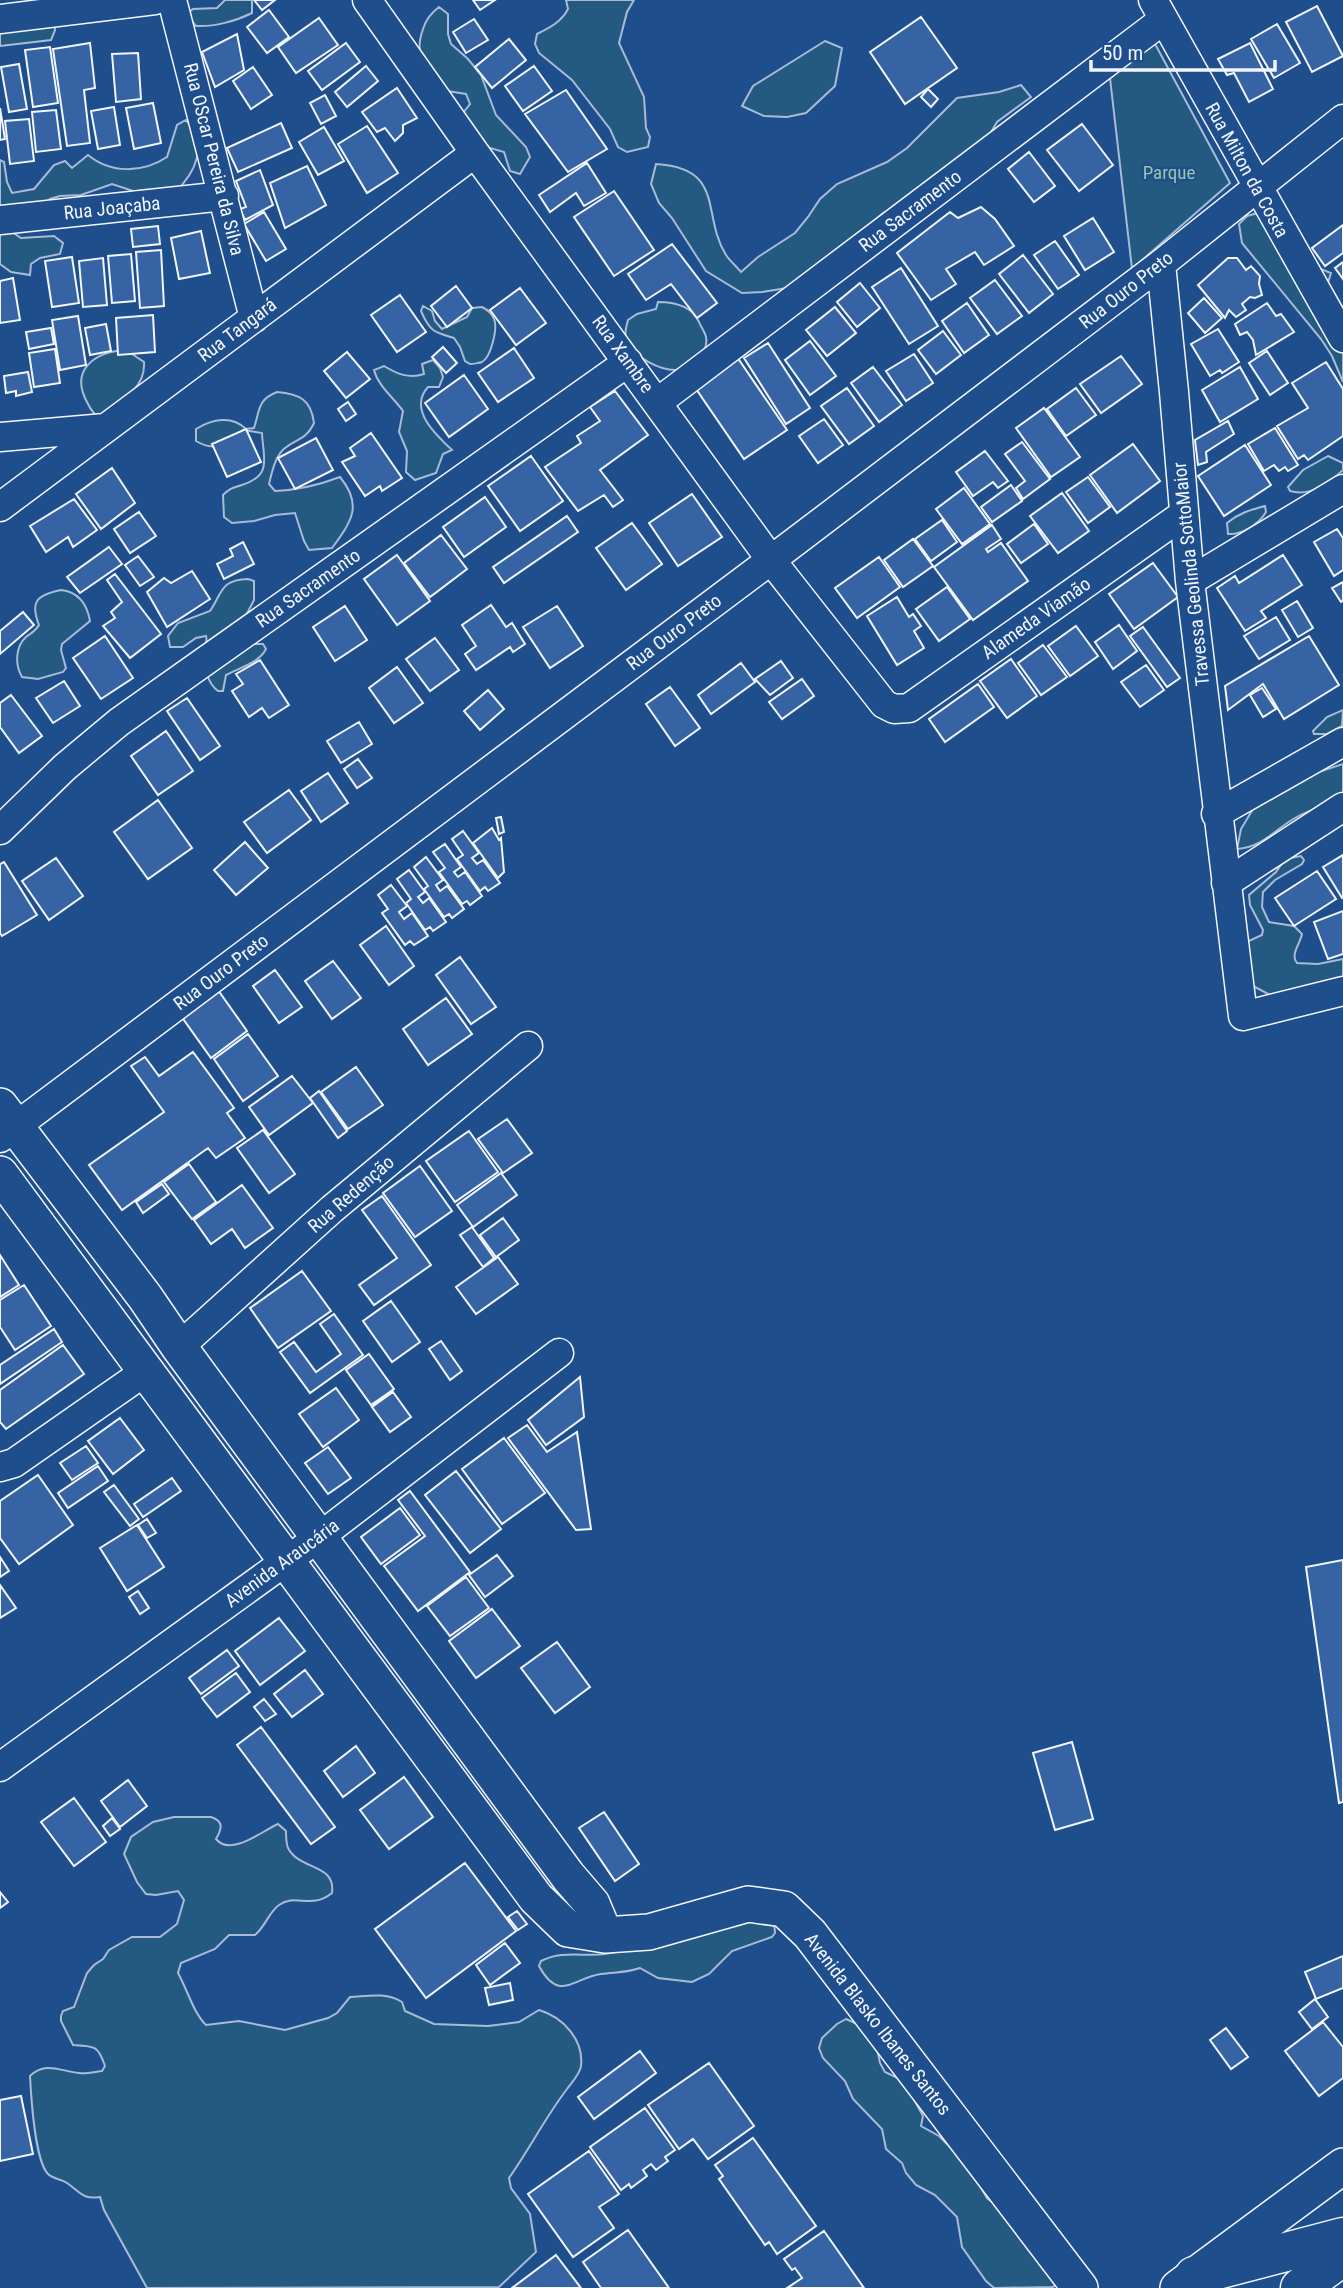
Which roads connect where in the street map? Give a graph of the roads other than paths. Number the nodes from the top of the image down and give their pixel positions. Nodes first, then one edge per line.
1 (155, 0) edge
2 (172, 0) edge
3 (367, 0) edge
4 (1158, 10) edge
5 (0, 19) edge
6 (1343, 119) edge
7 (475, 153) junction
8 (1256, 187) junction
9 (224, 196) junction
10 (0, 220) edge
11 (1161, 264) junction
12 (254, 318) junction
13 (1343, 338) edge
14 (628, 362) junction
15 (658, 402) junction
16 (106, 428) junction
17 (0, 437) edge
18 (1343, 488) edge
19 (0, 507) edge
20 (1184, 514) junction
21 (771, 560) junction
22 (1190, 581) junction
23 (884, 704) joint
24 (1343, 742) edge
25 (1343, 807) edge
26 (1216, 814) junction
27 (0, 830) edge
28 (1226, 883) junction
29 (1343, 991) edge
30 (528, 1046) dead end
31 (5, 1123) edge
32 (0, 1174) edge
33 (145, 1297) junction
34 (111, 1321) junction
35 (179, 1347) junction
36 (559, 1353) dead end
37 (146, 1371) junction
38 (0, 1467) edge
39 (318, 1538) junction
40 (285, 1561) junction
41 (0, 1767) edge
42 (605, 1935) junction
43 (1343, 2166) edge
44 (1343, 2236) edge
45 (1343, 2256) edge
46 (1186, 2282) edge
47 (1080, 2288) edge
48 (1300, 2288) edge

1 - 5 street
2 - 9 street, Rua OScar Pereira da Silva
3 - 7 street, Rua Xambre
4 - 8 street, Rua Milton da Costa
4 - 15 street, Rua Sacramento
6 - 8 street, Rua Ouro Preto
7 - 12 street, Rua Tangará
7 - 14 street, Rua Xambre
8 - 11 street, Rua Ouro Preto
8 - 13 street, Rua Milton da Costa
9 - 10 street, Rua Joaçaba
9 - 12 street, Rua OScar Pereira da Silva
11 - 20 street, Travessa Geolinda SottoMaior
11 - 21 street, Rua Ouro Preto
12 - 16 street, Rua Tangará
14 - 15 street, Rua Xambre
14 - 27 street, Rua Sacramento
15 - 21 street, Rua Xambre
16 - 17 street
16 - 19 street, Rua Tangará
18 - 22 street
20 - 22 street, Travessa Geolinda SottoMaior
20 - 23 street, Alameda Viamão
21 - 23 street, Rua Xambre
21 - 31 street, Rua Ouro Preto
22 - 26 street, Travessa Geolinda SottoMaior
24 - 26 street
25 - 28 street
26 - 28 street, Travessa Geolinda SottoMaior
28 - 29 street, Travessa Geolinda SottoMaior
30 - 35 street, Rua Redenção
31 - 33 main road
32 - 34 main road, Avenida Blasko Ibanes Santos
33 - 34 main road
33 - 35 main road
34 - 37 main road, Avenida Blasko Ibanes Santos
35 - 39 main road
36 - 39 street, Avenida Araucária
37 - 38 street
37 - 40 main road, Avenida Blasko Ibanes Santos
39 - 40 street, Avenida Araucária
39 - 42 main road
40 - 41 street, Avenida Araucária
40 - 42 main road, Avenida Blasko Ibanes Santos
42 - 47 main road, Avenida Blasko Ibanes Santos
43 - 46 main road
44 - 46 highway
45 - 48 highway

